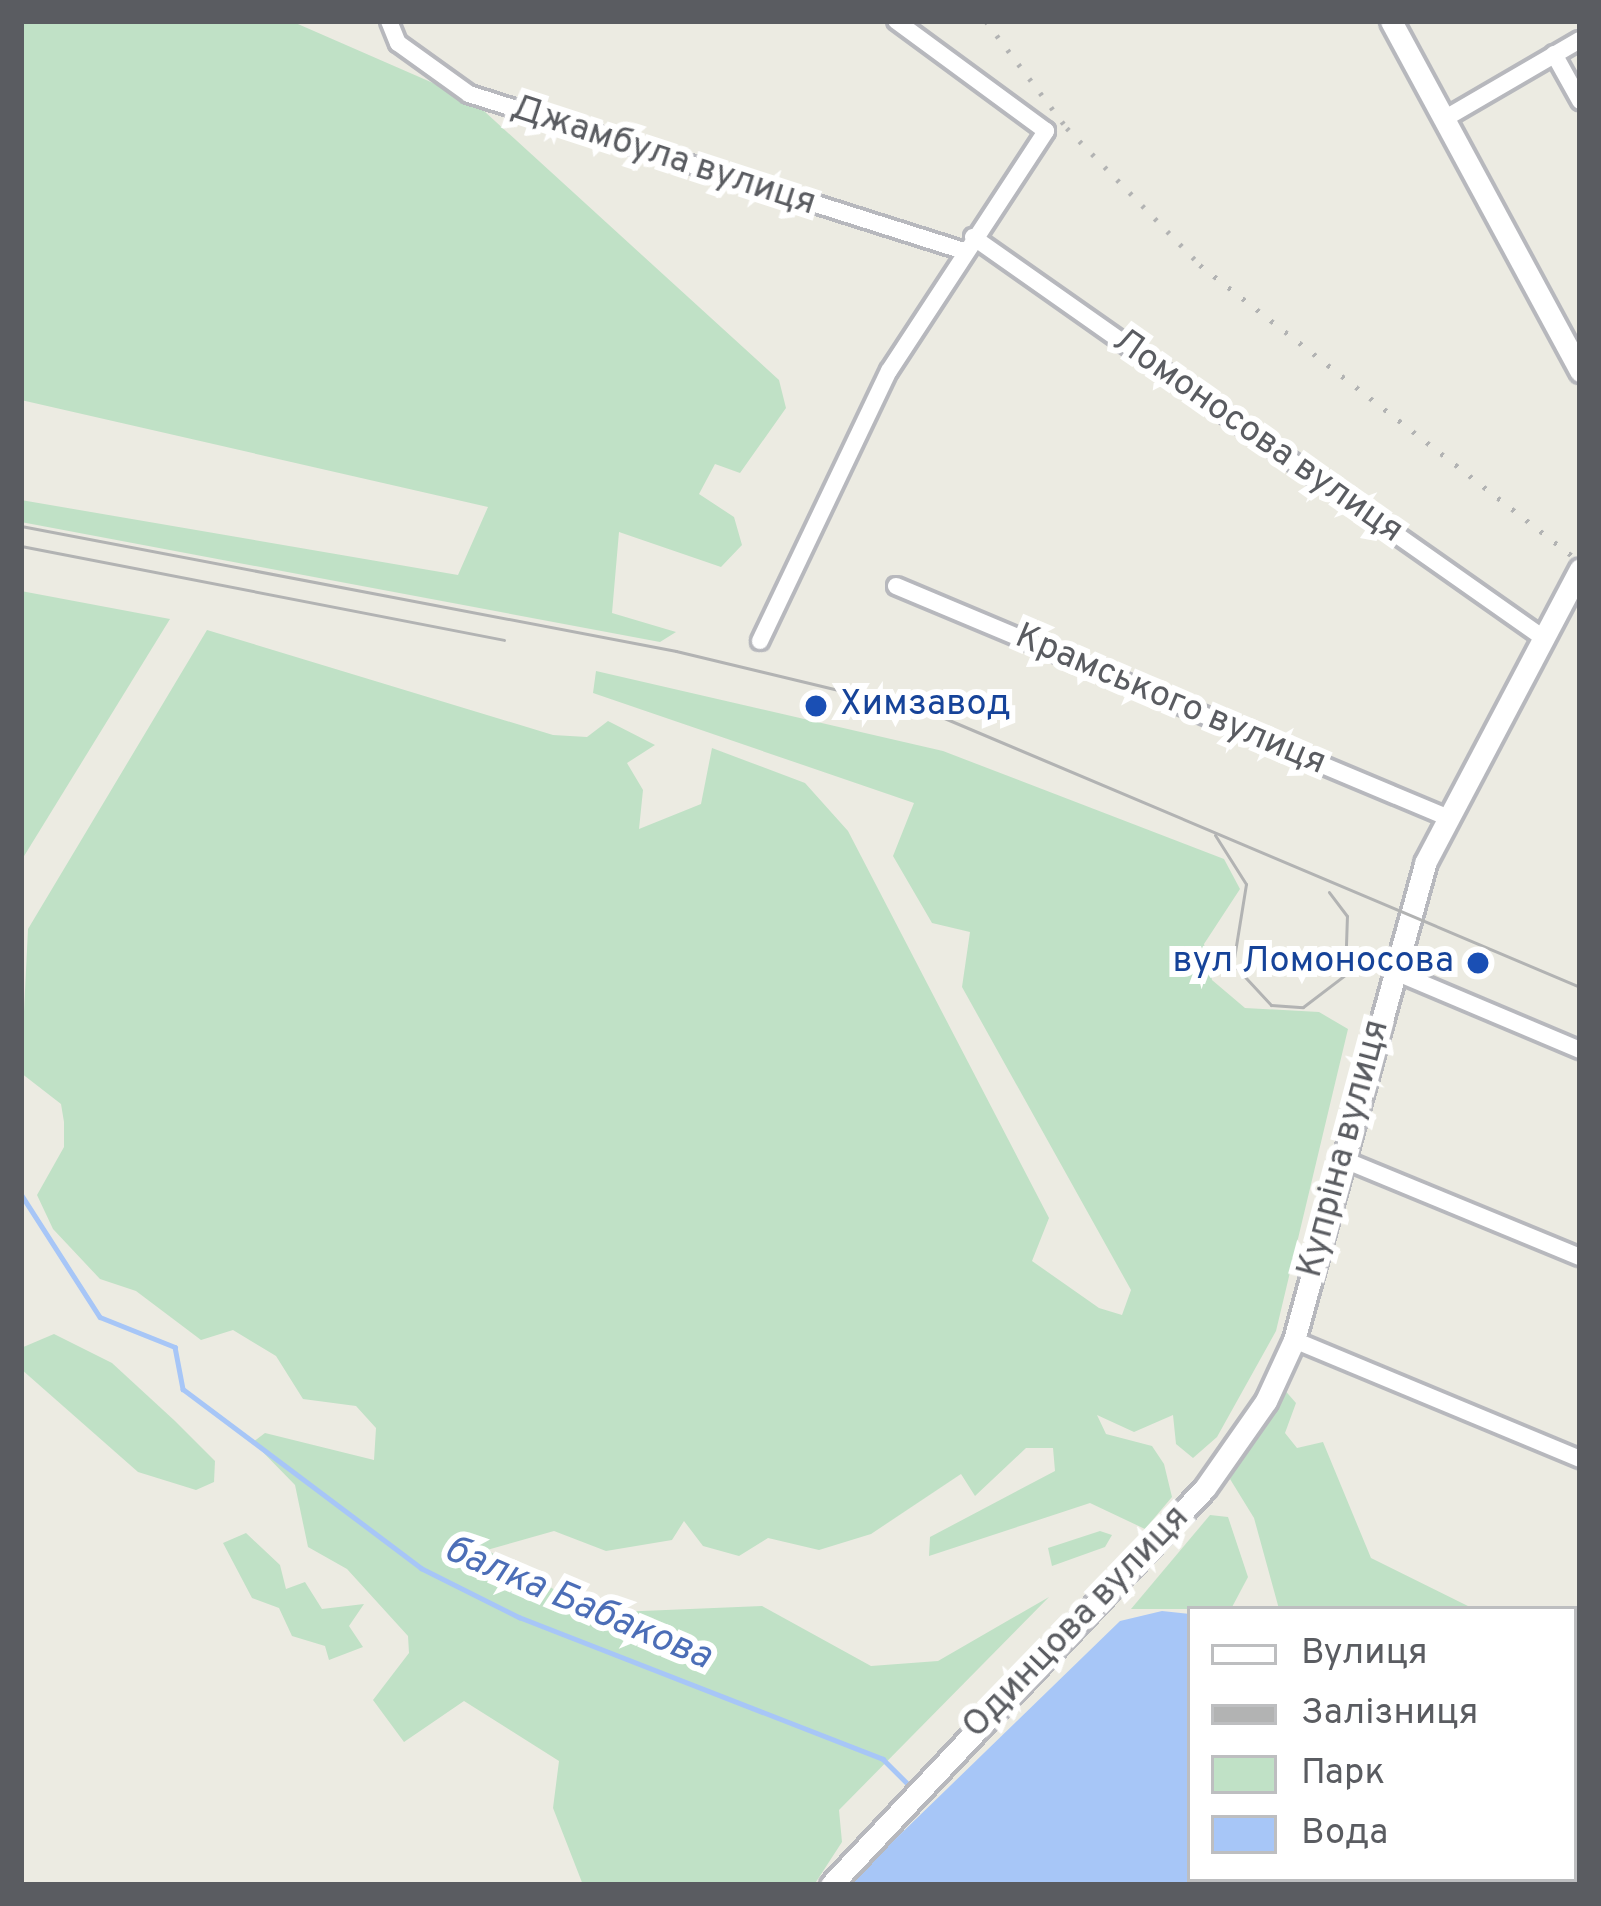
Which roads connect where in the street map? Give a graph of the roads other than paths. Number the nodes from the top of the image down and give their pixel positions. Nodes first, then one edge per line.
1 (389, 21) edge
2 (896, 21) edge
3 (1391, 21) edge
4 (1580, 40) edge
5 (1554, 54) junction
6 (1580, 101) edge
7 (1444, 119) junction
8 (969, 244) junction
9 (1580, 371) edge
10 (1577, 584) edge
11 (896, 586) dead end
12 (1542, 638) junction
13 (760, 641) dead end
14 (1444, 816) junction
15 (1394, 971) junction
16 (1580, 1050) edge
17 (1342, 1159) junction
18 (1580, 1258) edge
19 (1294, 1340) junction
20 (1580, 1459) edge
21 (831, 1885) edge

1 - 8 street, Джамбула вулиця
2 - 8 street
3 - 7 main road
4 - 5 street
5 - 6 street
5 - 7 street
7 - 9 main road
8 - 12 street, Ломоносова вулиця
8 - 13 street
10 - 12 main road, Купріна вулиця
11 - 14 street, Крамського вулиця
12 - 14 main road, Купріна вулиця
14 - 15 main road, Купріна вулиця
15 - 16 street
15 - 17 main road, Купріна вулиця
17 - 18 street
17 - 19 main road, Купріна вулиця
19 - 20 street
19 - 21 main road, Одинцова вулиця

